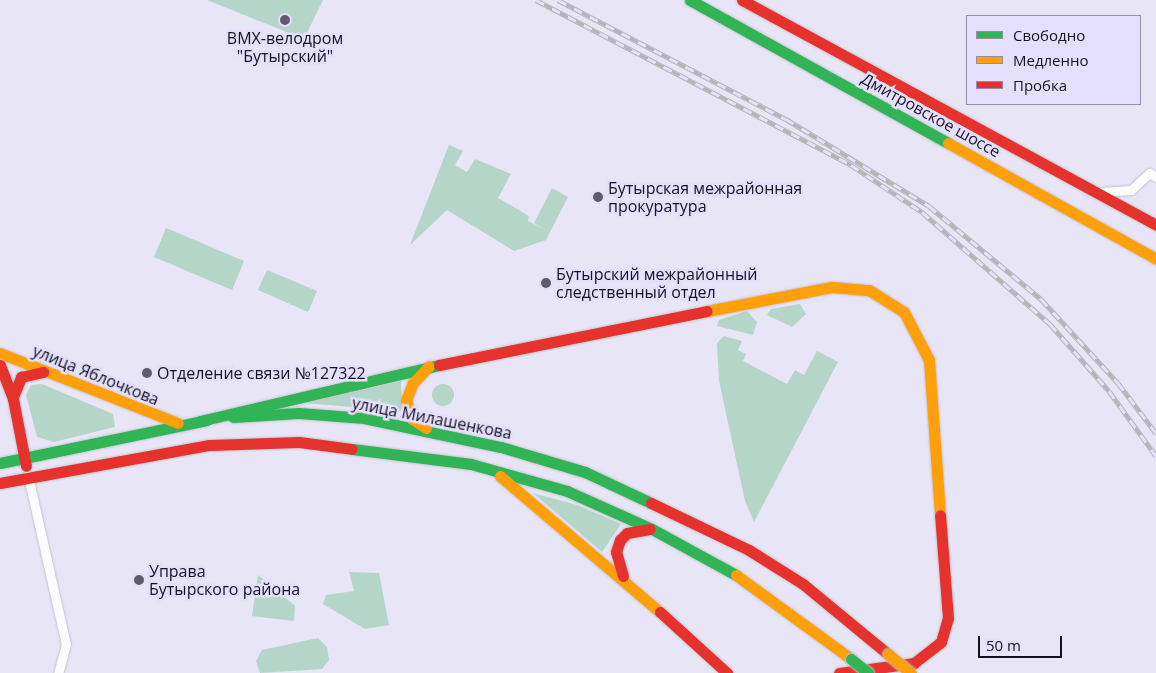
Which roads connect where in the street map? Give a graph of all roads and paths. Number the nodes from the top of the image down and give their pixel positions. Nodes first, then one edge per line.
1 (690, 0) edge
2 (742, 0) edge
3 (1156, 177) edge
4 (1092, 191) junction
5 (1156, 225) edge
6 (1156, 259) edge
7 (0, 352) edge
8 (0, 365) edge
9 (429, 366) junction
10 (43, 372) junction
11 (13, 399) junction
12 (136, 409) junction
13 (200, 421) junction
14 (182, 424) junction
15 (149, 430) junction
16 (433, 432) junction
17 (152, 452) junction
18 (24, 458) junction
19 (0, 463) edge
20 (471, 464) junction
21 (28, 476) junction
22 (0, 483) edge
23 (652, 529) junction
24 (624, 579) junction
25 (58, 673) edge
26 (726, 673) edge
27 (839, 673) edge
28 (868, 673) edge
29 (911, 673) edge

1 - 6 main road, Дмитровское шоссе
2 - 4 main road, Дмитровское шоссе
3 - 4 street
4 - 5 main road, Дмитровское шоссе
7 - 10 main road, улица Яблочкова
8 - 11 main road
9 - 13 main road
9 - 16 main road
9 - 27 main road
10 - 11 main road
10 - 12 main road, улица Яблочкова
11 - 18 main road
12 - 14 main road, улица Яблочкова
12 - 15 main road
13 - 14 main road, улица Милашенкова
13 - 16 main road, улица Милашенкова
14 - 15 main road, улица Милашенкова
15 - 17 main road
15 - 18 main road, улица Милашенкова
16 - 29 main road, улица Милашенкова, bridge
17 - 20 main road
17 - 21 main road
18 - 19 main road, улица Милашенкова
18 - 21 main road
20 - 23 main road
20 - 24 main road
21 - 22 main road
21 - 25 street
23 - 24 main road
23 - 28 main road, bridge
24 - 26 main road

